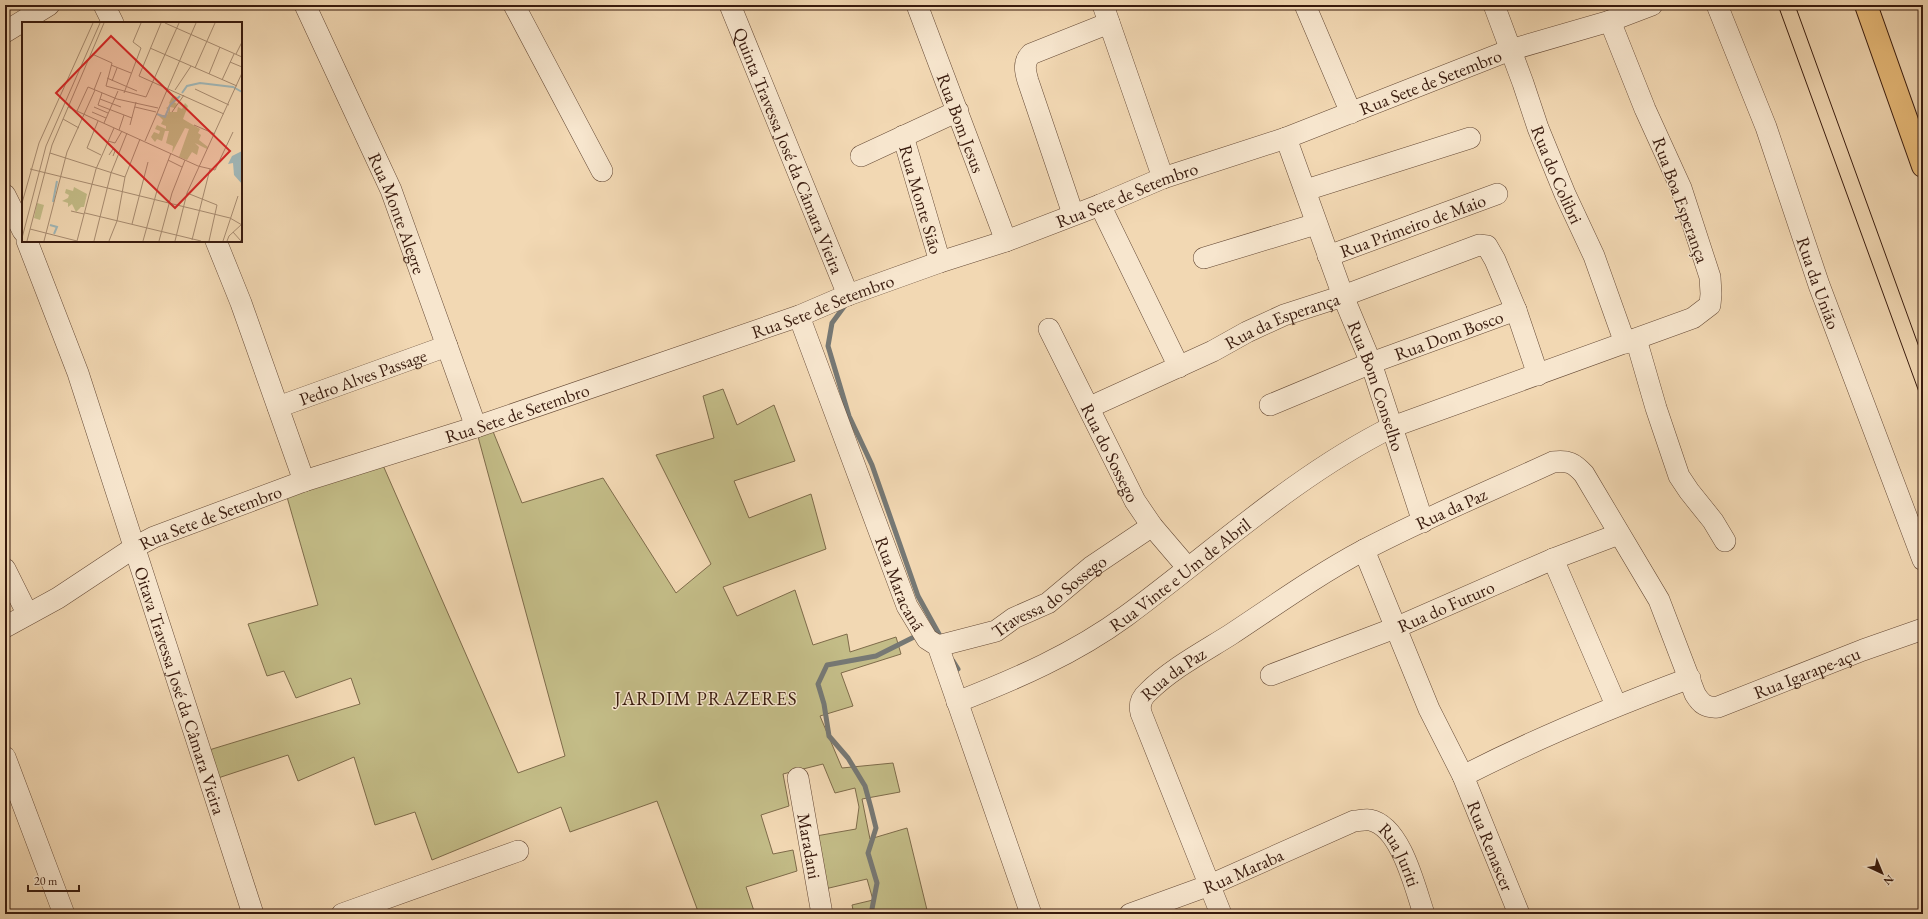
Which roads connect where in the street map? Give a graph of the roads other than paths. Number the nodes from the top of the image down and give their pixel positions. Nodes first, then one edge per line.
1 (50, 5) edge
2 (104, 5) edge
3 (305, 5) edge
4 (514, 5) edge
5 (730, 5) edge
6 (917, 5) edge
7 (1305, 5) edge
8 (1494, 5) edge
9 (1652, 5) edge
10 (1718, 5) edge
11 (1866, 5) edge
12 (1106, 14) edge
13 (1610, 21) junction
14 (112, 22) edge
15 (5, 32) edge
16 (1510, 50) junction
17 (958, 111) junction
18 (1351, 113) junction
19 (904, 136) junction
20 (1286, 138) junction
21 (1470, 138) dead end
22 (861, 156) dead end
23 (1923, 166) edge
24 (602, 171) dead end
25 (1163, 178) junction
26 (1306, 190) junction
27 (1497, 194) dead end
28 (5, 195) edge
29 (1100, 205) junction
30 (1073, 214) junction
31 (1316, 224) junction
32 (19, 233) edge
33 (1006, 241) junction
34 (23, 242) edge
35 (216, 242) edge
36 (1328, 256) junction
37 (1204, 258) dead end
38 (940, 262) junction
39 (848, 295) junction
40 (1343, 296) junction
41 (1516, 310) junction
42 (799, 316) junction
43 (1049, 329) dead end
44 (1630, 341) junction
45 (447, 346) junction
46 (1371, 364) junction
47 (1179, 367) junction
48 (1538, 376) junction
49 (1270, 405) dead end
50 (278, 407) junction
51 (1090, 408) junction
52 (476, 427) junction
53 (1392, 427) junction
54 (304, 481) junction
55 (1423, 522) junction
56 (1152, 526) junction
57 (1619, 534) junction
58 (1725, 541) dead end
59 (135, 547) junction
60 (1364, 550) junction
61 (1553, 559) junction
62 (1923, 560) edge
63 (1187, 567) junction
64 (5, 569) edge
65 (27, 613) junction
66 (5, 627) edge
67 (1395, 628) junction
68 (1923, 629) edge
69 (938, 646) junction
70 (1271, 675) dead end
71 (1693, 686) junction
72 (957, 702) junction
73 (1616, 705) junction
74 (5, 757) edge
75 (1463, 776) junction
76 (798, 778) dead end
77 (1354, 821) joint
78 (518, 851) dead end
79 (1210, 885) junction
80 (64, 914) edge
81 (253, 914) edge
82 (342, 914) edge
83 (822, 914) edge
84 (1031, 914) edge
85 (1130, 914) edge
86 (1221, 914) edge
87 (1424, 914) edge
88 (1519, 914) edge

1 - 15 street
2 - 14 street
3 - 45 street, Rua Monte Alegre
4 - 24 street
5 - 39 street, Quinta Travessa José da Câmara Vieira
6 - 17 street, Rua Bom Jesus
7 - 18 street
8 - 16 street, Rua do Colibri
9 - 13 street, Rua Sete de Setembro
10 - 62 street, Rua da União
11 - 23 main road
12 - 25 street
12 - 30 street
13 - 16 street, Rua Sete de Setembro
13 - 44 street, Rua Boa Esperança
16 - 18 street, Rua Sete de Setembro
16 - 44 street, Rua do Colibri
17 - 19 street, Rua Monte Sião
17 - 33 street, Rua Bom Jesus
18 - 20 street, Rua Sete de Setembro
19 - 22 street, Rua Monte Sião
19 - 38 street, Rua Monte Sião
20 - 25 street, Rua Sete de Setembro
20 - 26 street, Rua Bom Conselho
21 - 26 street
25 - 29 street, Rua Sete de Setembro
26 - 31 street, Rua Bom Conselho
27 - 36 street, Rua Primeiro de Maio
28 - 32 street, Oitava Travessa José da Câmara Vieira
29 - 30 street, Rua Sete de Setembro
29 - 47 street
30 - 33 street, Rua Sete de Setembro
31 - 36 street, Rua Bom Conselho
31 - 37 street
33 - 38 street, Rua Sete de Setembro
34 - 59 street, Oitava Travessa José da Câmara Vieira
35 - 50 street
36 - 40 street, Rua Bom Conselho
38 - 39 street, Rua Sete de Setembro
39 - 42 street, Rua Sete de Setembro
40 - 41 street, Rua da Esperança
40 - 46 street, Rua Bom Conselho
40 - 47 street, Rua da Esperança
41 - 46 street, Rua Dom Bosco
41 - 48 street
42 - 52 street, Rua Sete de Setembro
42 - 69 street, Rua Maracanã
43 - 51 street, Rua do Sossego
44 - 48 street, Rua Boa Esperança
44 - 58 street
45 - 50 street, Pedro Alves Passage
45 - 52 street, Rua Monte Alegre
46 - 49 street, Rua Dom Bosco
46 - 53 street, Rua Bom Conselho
47 - 51 street, Rua da Esperança
48 - 53 street
50 - 54 street
51 - 56 street, Rua do Sossego
52 - 54 street, Rua Sete de Setembro
53 - 55 street, Rua Bom Conselho
53 - 63 street, Rua Vinte e Um de Abril
54 - 59 street, Rua Sete de Setembro
55 - 57 street, Rua da Paz
55 - 60 street, Rua da Paz
56 - 63 street, Rua do Sossego
56 - 69 street, Travessa do Sossego
57 - 61 street, Rua do Futuro
57 - 71 street, Rua da Paz
59 - 65 street, Rua Sete de Setembro
59 - 81 street, Oitava Travessa José da Câmara Vieira
60 - 67 street, Rua Renascer
60 - 79 street, Rua da Paz
61 - 67 street, Rua do Futuro
61 - 73 street
63 - 72 street, Rua Vinte e Um de Abril
64 - 65 street
65 - 66 street, Rua Sete de Setembro
67 - 70 street, Rua do Futuro
67 - 75 street, Rua Renascer
68 - 71 street, Rua Igarape-açu
69 - 72 street, Rua Maracanã
71 - 73 street
72 - 84 street, Rua Maracanã
73 - 75 street
74 - 80 street
75 - 88 street, Rua Renascer
76 - 83 street, Maradani
77 - 79 street, Rua Maraba
77 - 87 street, Rua Juriti
78 - 82 street
79 - 85 street, Rua Maraba
79 - 86 street

